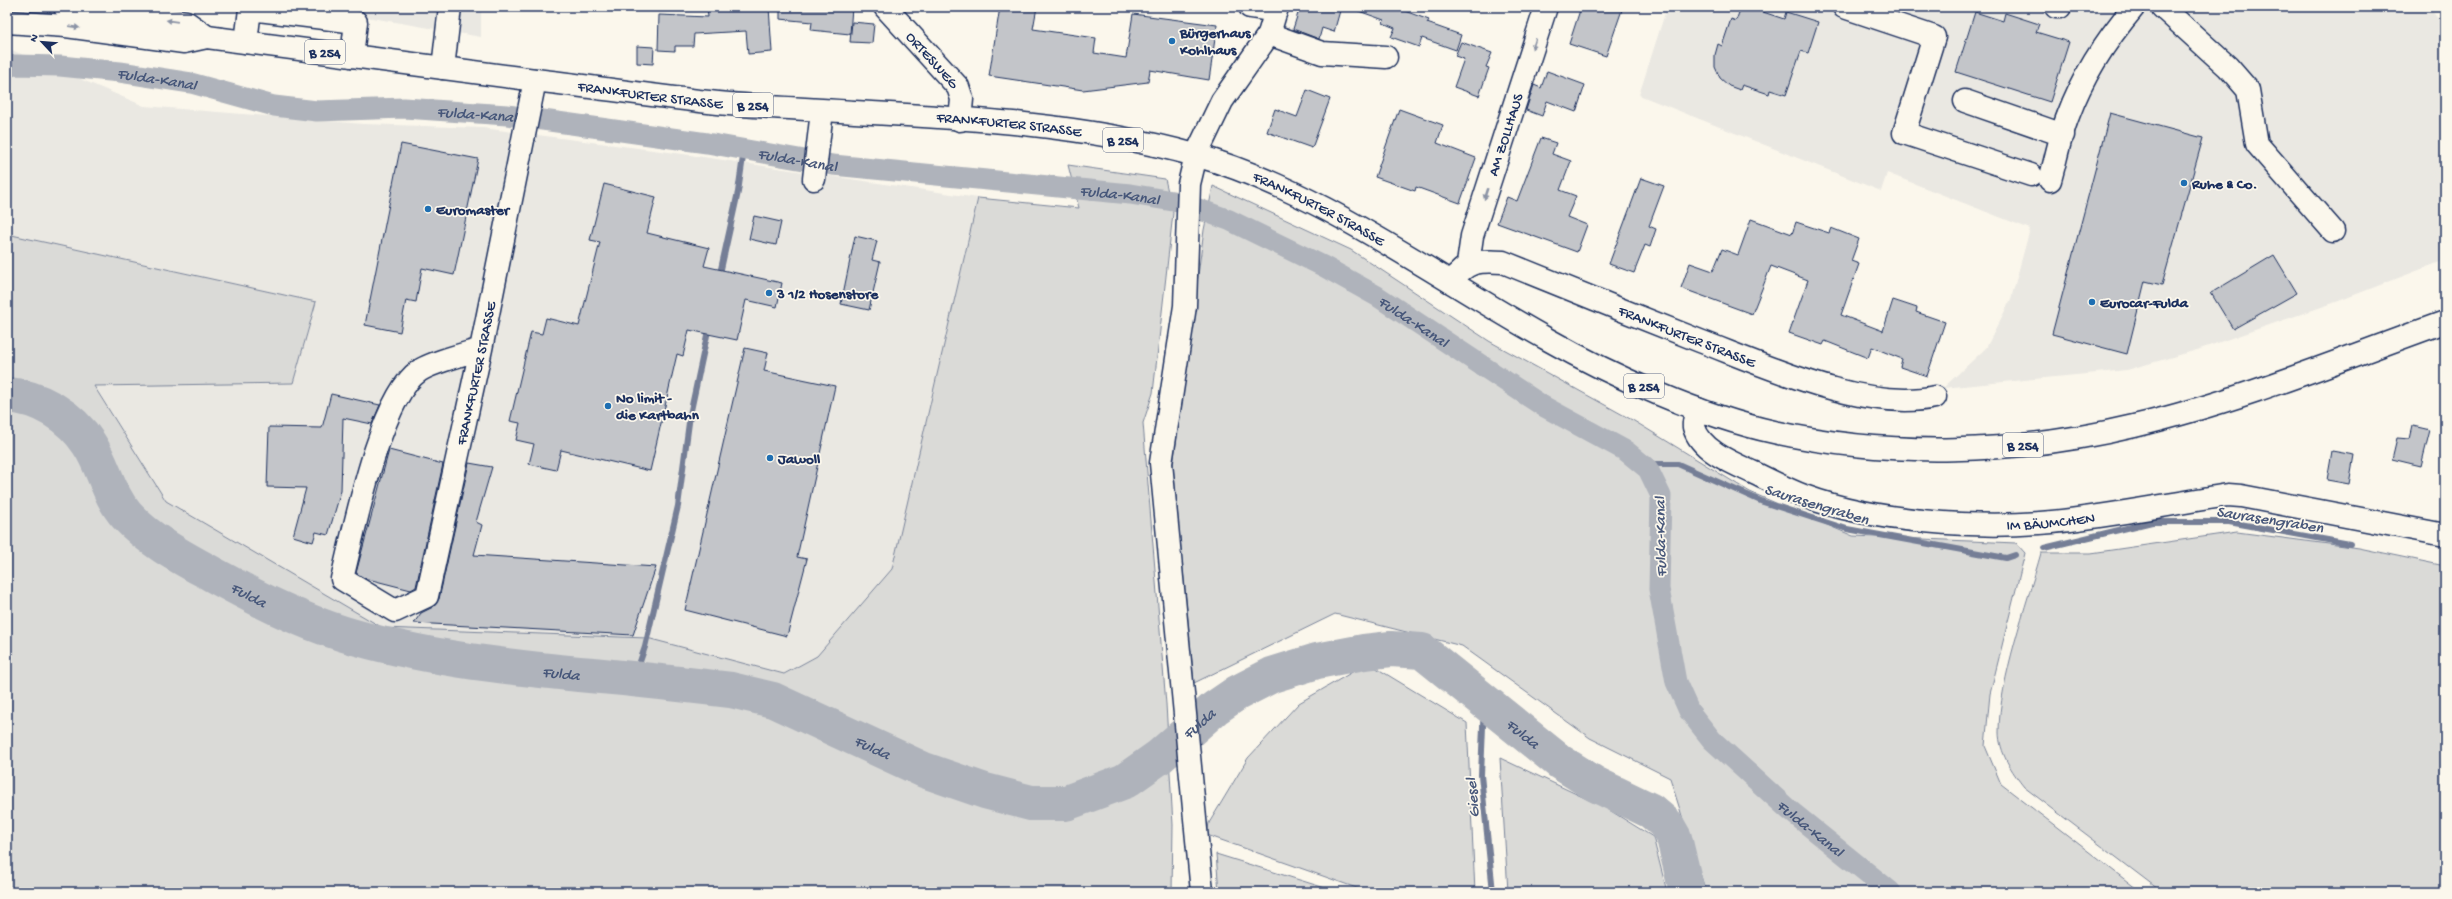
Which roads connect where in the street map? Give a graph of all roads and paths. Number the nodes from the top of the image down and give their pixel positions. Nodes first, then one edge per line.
1 (65, 7) edge
2 (450, 7) edge
3 (885, 7) edge
4 (1250, 7) edge
5 (1546, 7) edge
6 (1844, 7) edge
7 (2056, 7) edge
8 (2060, 7) edge
9 (2134, 7) edge
10 (2162, 7) edge
11 (248, 8) edge
12 (1277, 9) edge
13 (7, 22) edge
14 (1269, 34) junction
15 (206, 37) junction
16 (246, 42) junction
17 (352, 56) junction
18 (1386, 57) dead end
19 (443, 68) junction
20 (535, 80) junction
21 (1965, 101) dead end
22 (822, 110) junction
23 (960, 120) junction
24 (2063, 134) junction
25 (1196, 155) junction
26 (814, 179) dead end
27 (2333, 231) dead end
28 (1468, 264) junction
29 (1451, 282) junction
30 (2445, 322) edge
31 (481, 349) junction
32 (1935, 397) dead end
33 (1697, 409) junction
34 (2445, 535) edge
35 (1202, 892) edge

15 -> 1 main road, FRANKFURTER STRASSE / B 254
2 - 19 main road
3 - 23 main road, ORTESWEG
4 - 12 main road
5 -> 28 main road, AM ZOLLHAUS
6 - 24 main road
7 - 8 main road
9 - 24 main road
10 - 27 main road
11 - 16 main road
11 - 17 main road
12 - 14 main road
13 -> 15 main road, FRANKFURTER STRASSE / B 254
14 - 18 main road
14 - 25 main road
15 - 16 main road, FRANKFURTER STRASSE / B 254
16 - 17 main road, FRANKFURTER STRASSE / B 254
17 - 19 main road, FRANKFURTER STRASSE / B 254
19 - 20 main road, FRANKFURTER STRASSE / B 254
20 - 22 main road, FRANKFURTER STRASSE / B 254
20 - 31 main road, FRANKFURTER STRASSE
21 - 24 main road
22 - 23 main road, FRANKFURTER STRASSE / B 254
22 - 26 main road
23 - 25 main road, FRANKFURTER STRASSE / B 254
25 - 29 main road, FRANKFURTER STRASSE / B 254
25 - 35 main road
28 - 29 main road
28 - 32 main road, FRANKFURTER STRASSE
29 - 33 main road, FRANKFURTER STRASSE / B 254
30 - 33 main road, B 254
31 - 31 main road, FRANKFURTER STRASSE
33 - 34 main road, IM BÄUMCHEN

